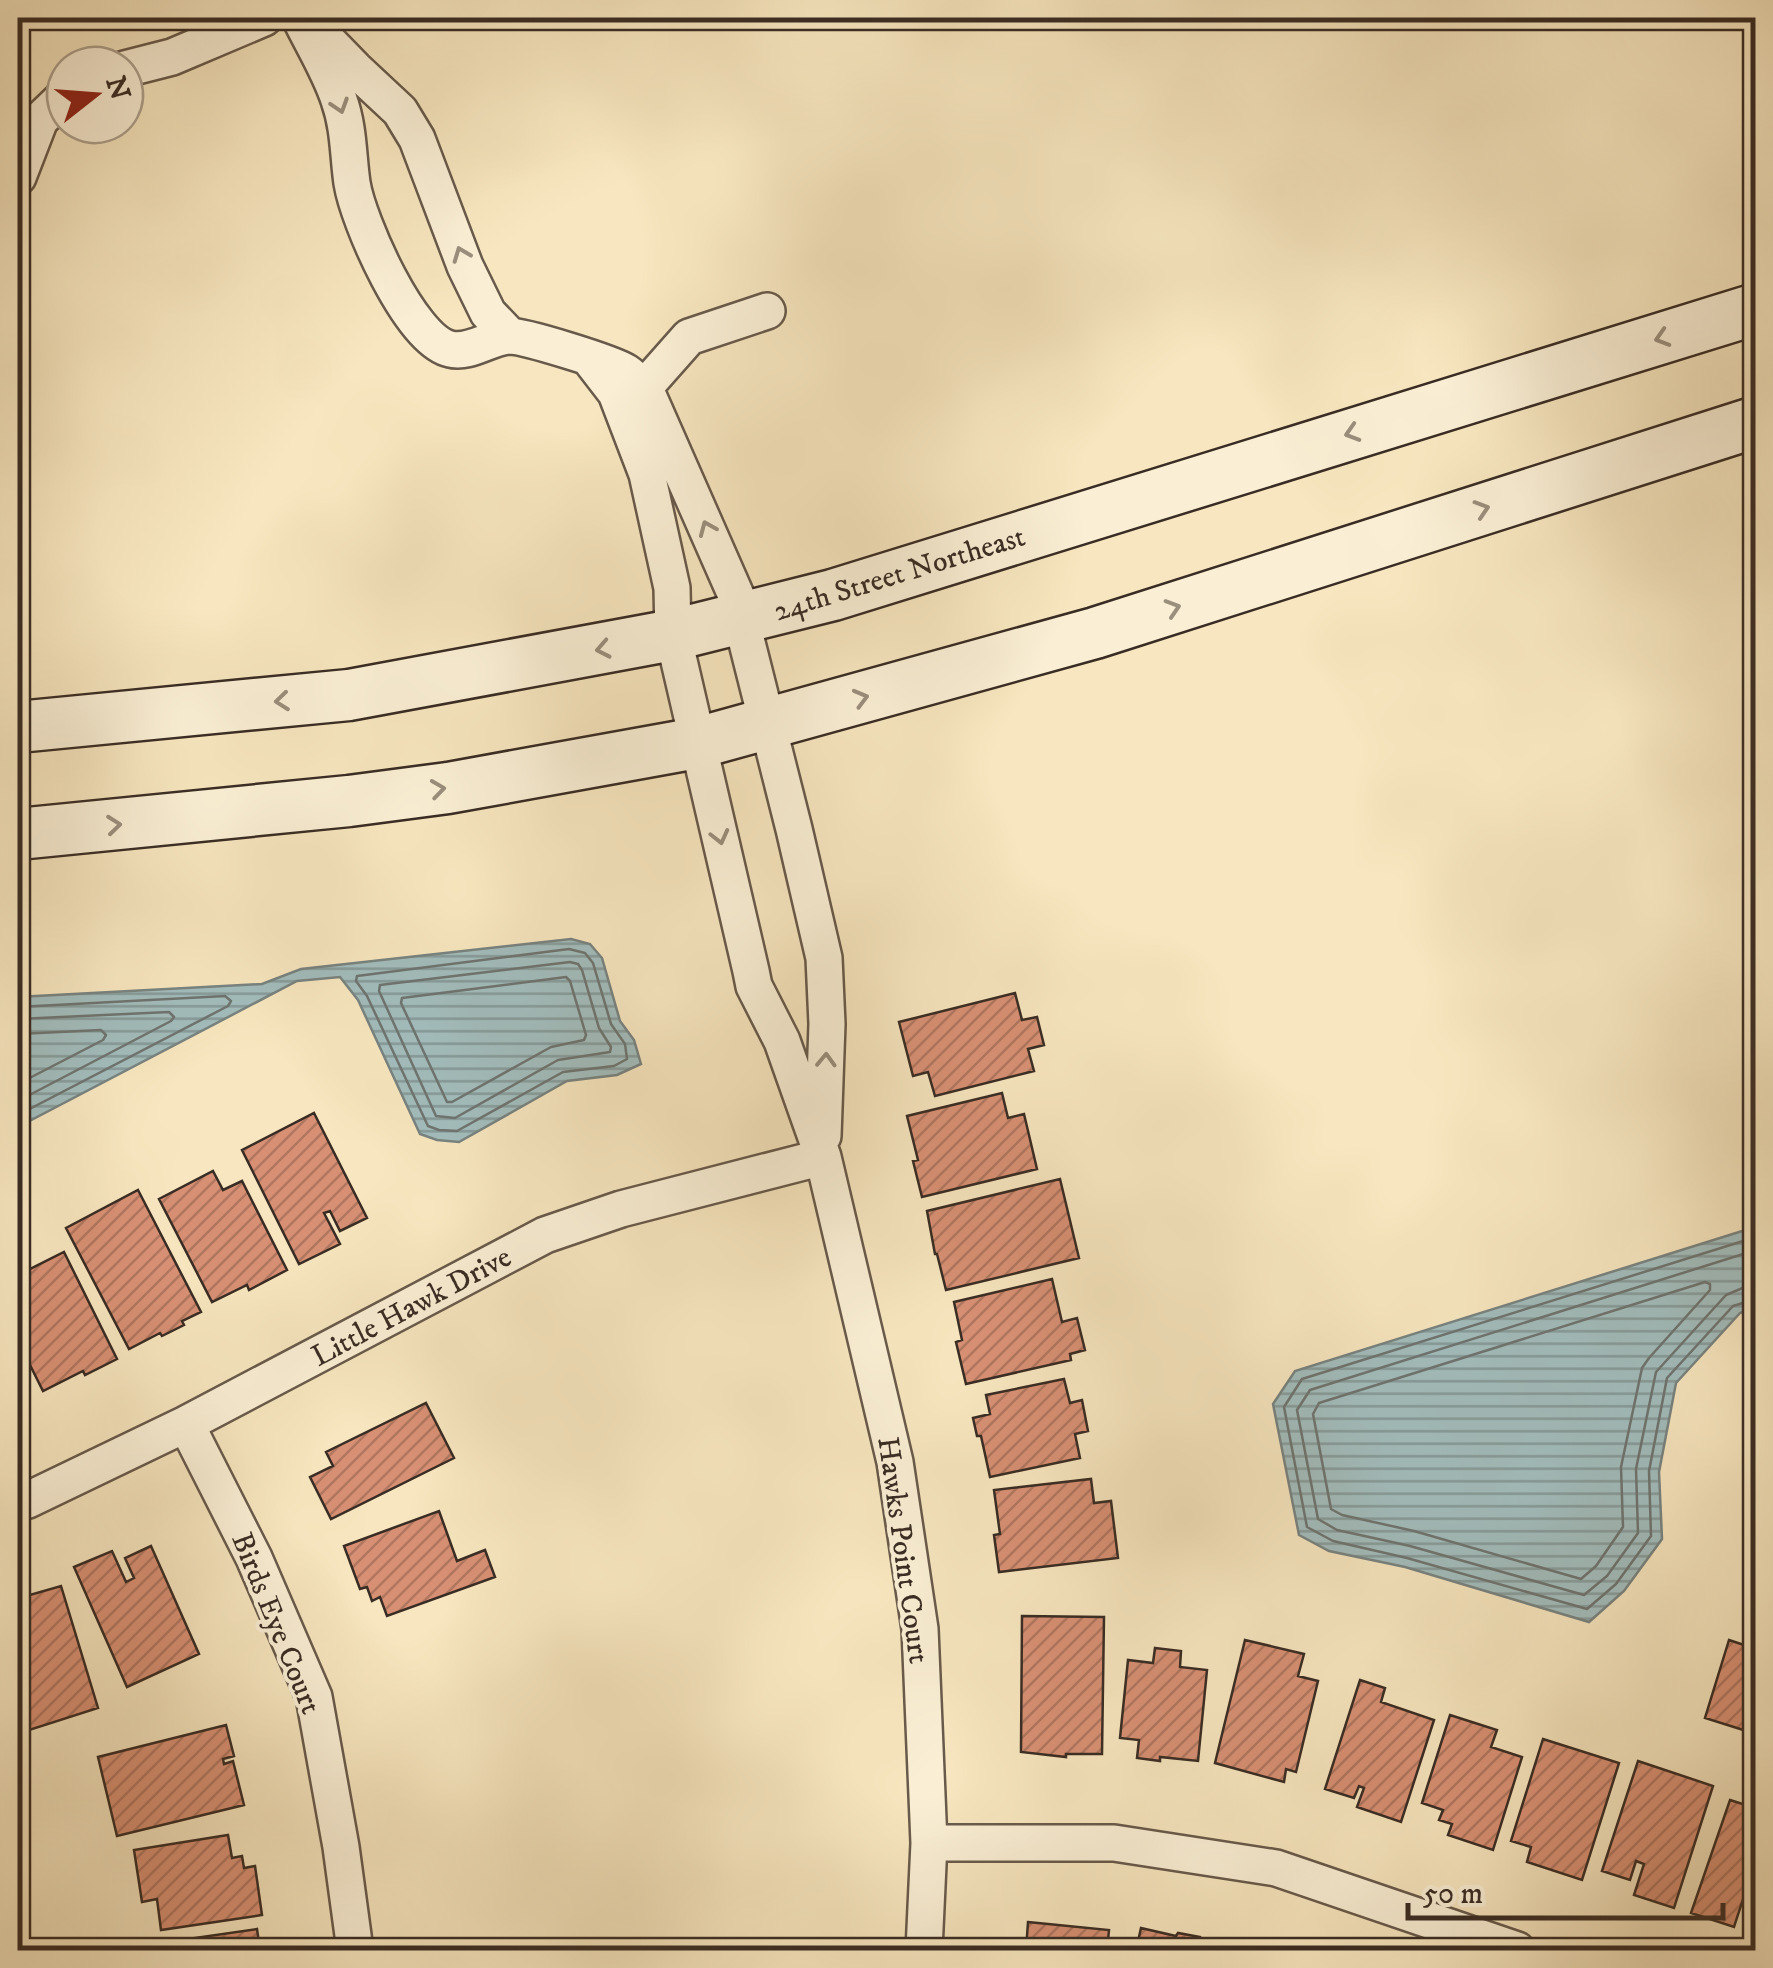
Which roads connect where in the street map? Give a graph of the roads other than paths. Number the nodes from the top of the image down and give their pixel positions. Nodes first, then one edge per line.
1 (264, 18) edge
2 (303, 18) edge
3 (145, 63) edge
4 (45, 115) edge
5 (18, 177) edge
6 (1756, 309) edge
7 (767, 311) dead end
8 (510, 336) junction
9 (588, 358) junction
10 (643, 390) junction
11 (1756, 422) edge
12 (743, 618) junction
13 (672, 635) junction
14 (766, 724) junction
15 (18, 726) edge
16 (697, 743) junction
17 (18, 834) edge
18 (823, 1157) junction
19 (186, 1424) junction
20 (18, 1503) edge
21 (929, 1843) junction
22 (355, 1950) edge
23 (924, 1950) edge
24 (1517, 1950) edge

1 - 3 street
8 -> 2 street
2 -> 8 street
4 - 5 street
6 -> 12 street, 24th Street Northeast
7 - 10 street
8 - 9 street
9 - 10 street
9 - 13 street, Hawks Point Court
12 -> 10 street, Hawks Point Court
14 -> 11 street
12 - 13 street, 24th Street Northeast
12 - 14 street, Hawks Point Court
13 -> 15 street, 24th Street Northeast
13 - 16 street, Hawks Point Court
14 - 16 street
18 -> 14 street, Hawks Point Court
17 -> 16 street
16 -> 18 street, Hawks Point Court
18 - 19 street, Little Hawk Drive
18 - 21 street, Hawks Point Court
19 - 20 street, Little Hawk Drive
19 - 22 street, Birds Eye Court
21 - 23 street, Hawks Point Court
21 - 24 street

